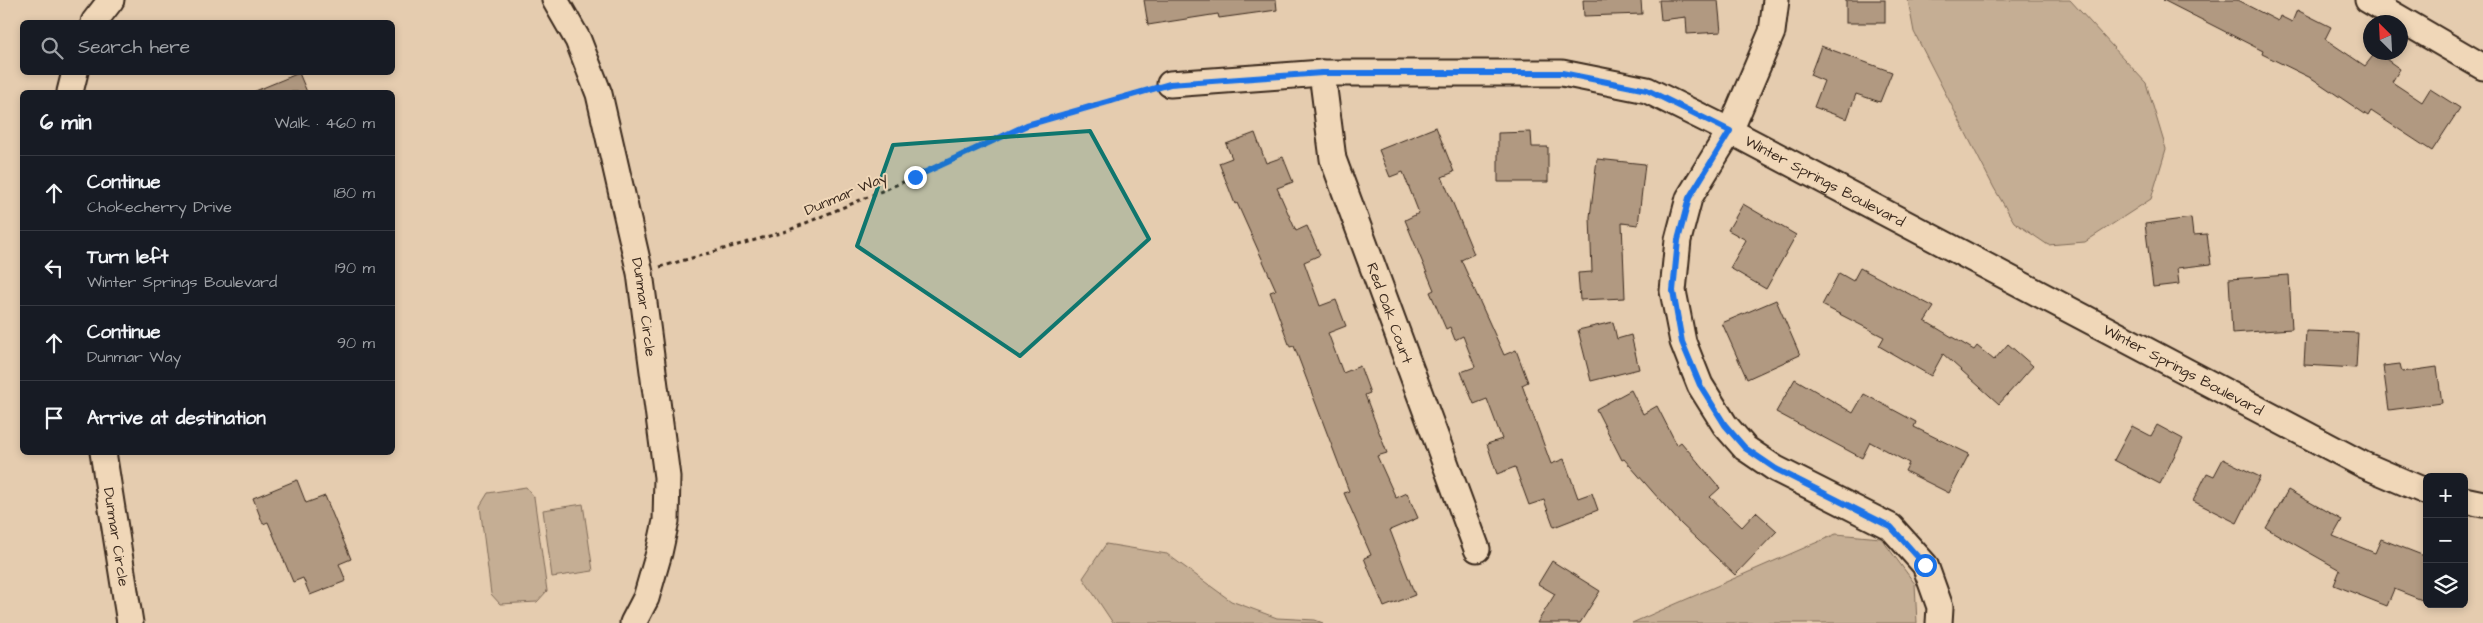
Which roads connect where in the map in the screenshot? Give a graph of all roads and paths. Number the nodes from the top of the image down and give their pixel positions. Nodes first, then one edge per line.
1 (555, 0) edge
2 (1776, 0) edge
3 (2368, 0) edge
4 (109, 1) edge
5 (95, 20) edge
6 (2483, 67) edge
7 (1322, 73) junction
8 (74, 75) edge
9 (1170, 84) joint
10 (70, 90) edge
11 (1730, 131) junction
12 (640, 272) junction
13 (103, 455) edge
14 (2423, 490) edge
15 (2468, 501) edge
16 (2483, 504) edge
17 (1477, 549) dead end
18 (130, 623) edge
19 (633, 623) edge
20 (1939, 623) edge

1 - 12 street, Dunmar Circle
2 - 11 street
3 - 6 street
4 - 5 street
7 - 9 street, Winter Springs Boulevard
7 - 11 street, Winter Springs Boulevard
7 - 17 street, Red Oak Court
8 - 10 street
9 - 12 path, Dunmar Way
11 - 14 street, Winter Springs Boulevard
11 - 20 street
12 - 19 street, Dunmar Circle
13 - 18 street, Dunmar Circle
15 - 16 street

